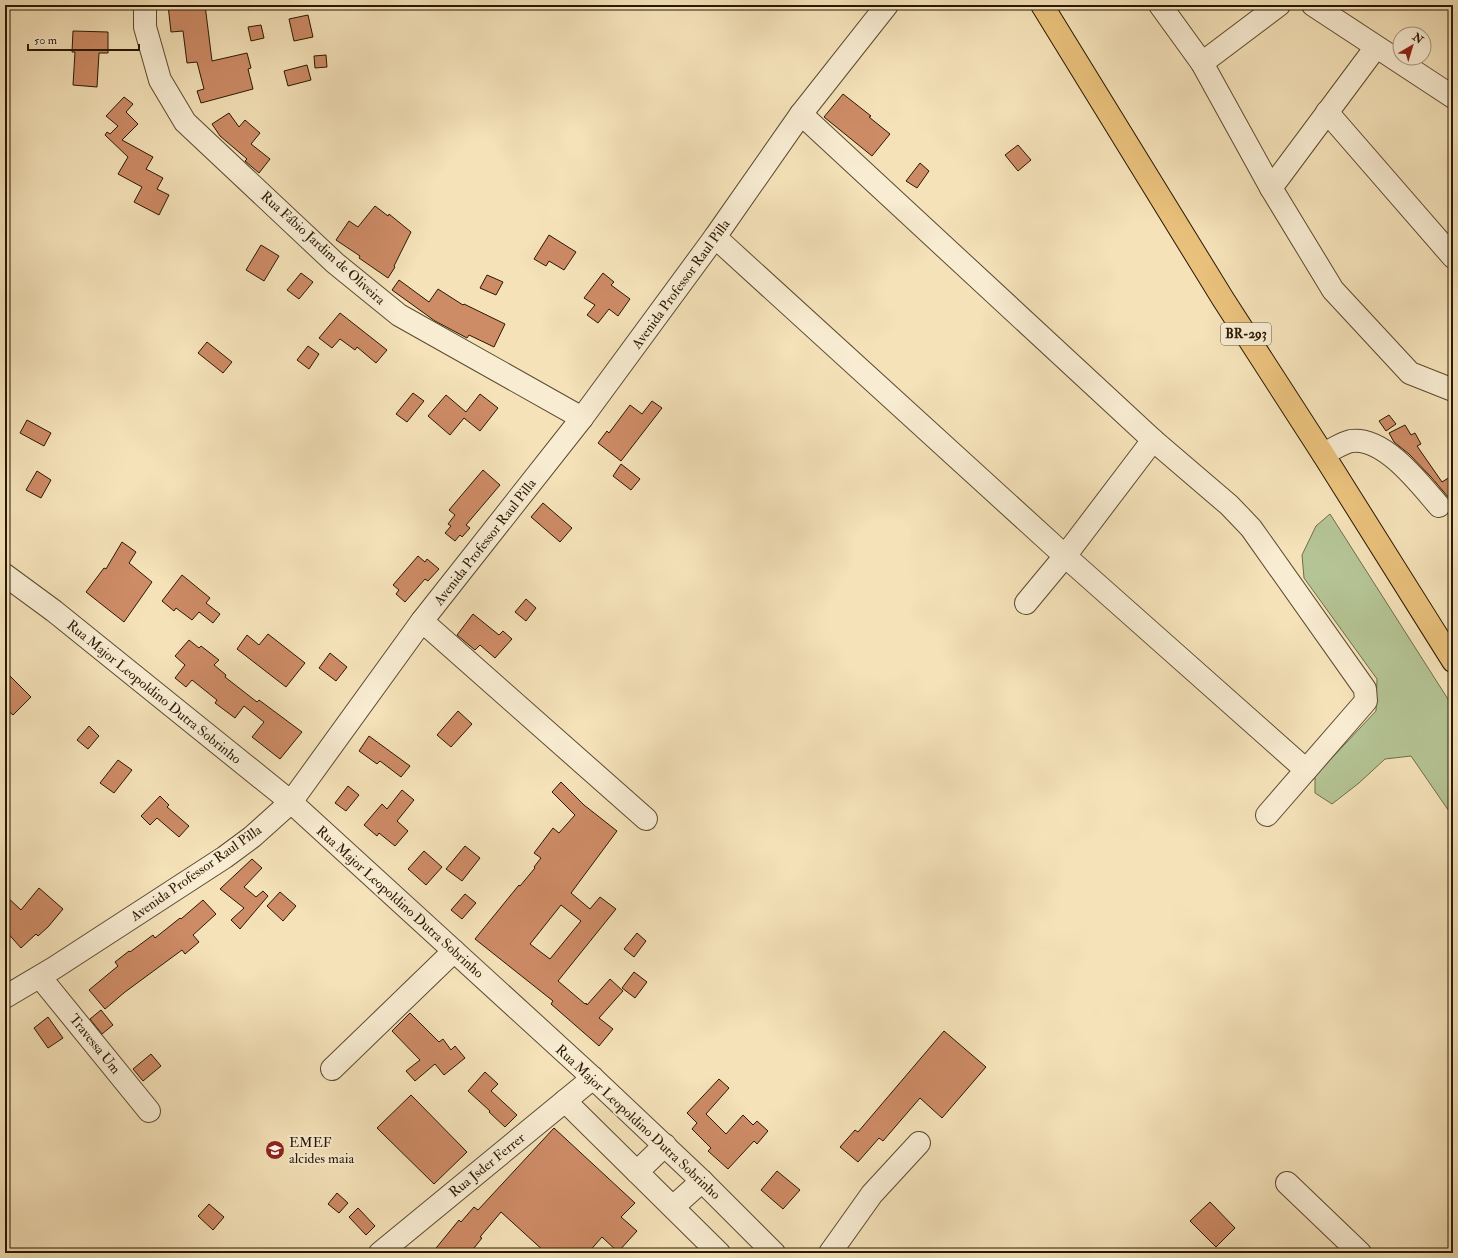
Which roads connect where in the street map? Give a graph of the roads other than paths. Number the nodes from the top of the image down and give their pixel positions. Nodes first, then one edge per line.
1 (145, 5) edge
2 (887, 5) edge
3 (1042, 5) edge
4 (1160, 5) edge
5 (1279, 5) edge
6 (1313, 5) edge
7 (1376, 47) junction
8 (1202, 63) junction
9 (1453, 97) edge
10 (1327, 112) junction
11 (801, 114) junction
12 (1271, 188) junction
13 (715, 237) junction
14 (1453, 258) edge
15 (1453, 390) edge
16 (582, 418) junction
17 (1154, 440) junction
18 (1323, 454) junction
19 (1439, 506) dead end
20 (1065, 556) junction
21 (5, 575) edge
22 (1026, 603) dead end
23 (422, 621) junction
24 (1453, 661) edge
25 (1306, 770) junction
26 (291, 802) junction
27 (1267, 815) dead end
28 (646, 819) dead end
29 (454, 951) junction
30 (40, 977) junction
31 (5, 997) edge
32 (332, 1069) dead end
33 (593, 1078) junction
34 (565, 1101) junction
35 (149, 1111) dead end
36 (919, 1143) dead end
37 (665, 1145) junction
38 (637, 1172) junction
39 (702, 1181) junction
40 (1287, 1183) dead end
41 (672, 1207) junction
42 (766, 1251) edge
43 (380, 1253) edge
44 (719, 1253) edge
45 (830, 1253) edge
46 (1360, 1253) edge

1 - 16 street, Rua Fábio Jardim de Oliveira
2 - 11 street, Avenida Professor Raul Pilla
3 - 18 highway, BR-293
4 - 8 street
5 - 8 street
6 - 7 street
7 - 9 street
7 - 10 street
8 - 12 street
10 - 12 street
10 - 14 street
11 - 13 street, Avenida Professor Raul Pilla
11 - 17 street
12 - 15 street
13 - 16 street, Avenida Professor Raul Pilla
13 - 20 street
16 - 23 street, Avenida Professor Raul Pilla
17 - 20 street
17 - 25 street
18 - 19 street
18 - 24 highway, BR-293
20 - 22 street
20 - 25 street
21 - 26 street, Rua Major Leopoldino Dutra Sobrinho
23 - 26 street, Avenida Professor Raul Pilla
23 - 28 street
25 - 27 street
26 - 29 street, Rua Major Leopoldino Dutra Sobrinho
26 - 30 street, Avenida Professor Raul Pilla
29 - 32 street
29 - 33 street, Rua Major Leopoldino Dutra Sobrinho
30 - 31 street, Avenida Professor Raul Pilla
30 - 35 street, Travessa Um
33 - 34 street, Rua Jsder Ferrer
33 - 37 street, Rua Major Leopoldino Dutra Sobrinho
34 - 38 street
34 - 43 street, Rua Jsder Ferrer
36 - 45 street
37 - 38 street
37 - 39 street, Rua Major Leopoldino Dutra Sobrinho
38 - 41 street
39 - 41 street
39 - 42 street, Rua Major Leopoldino Dutra Sobrinho
40 - 46 street
41 - 44 street

